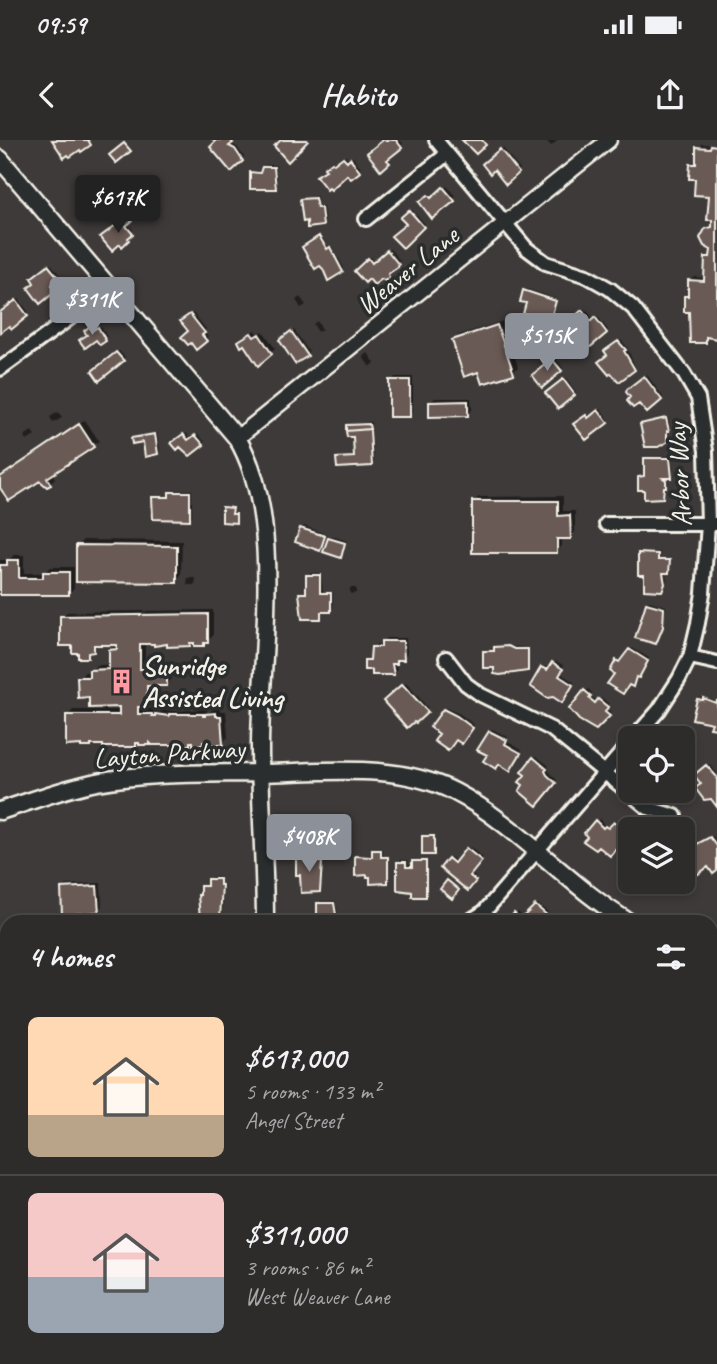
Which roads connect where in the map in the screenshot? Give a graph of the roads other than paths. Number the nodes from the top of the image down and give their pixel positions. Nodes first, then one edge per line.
1 (436, 140) edge
2 (609, 140) edge
3 (447, 153) junction
4 (0, 159) edge
5 (366, 219) dead end
6 (505, 222) junction
7 (110, 289) junction
8 (0, 369) edge
9 (237, 438) junction
10 (606, 524) dead end
11 (712, 524) edge
12 (690, 657) junction
13 (446, 658) dead end
14 (717, 663) edge
15 (645, 726) edge
16 (618, 757) edge
17 (605, 772) junction
18 (261, 773) junction
19 (0, 811) edge
20 (675, 816) dead end
21 (537, 853) junction
22 (265, 915) edge
23 (479, 915) edge
24 (617, 915) edge

1 - 3 street, Arbor Way
2 - 6 street, Weaver Lane
3 - 5 street
3 - 6 street, Arbor Way
4 - 7 main road
6 - 9 street, Weaver Lane
6 - 11 street, Arbor Way
7 - 8 street
7 - 9 main road
9 - 18 main road
10 - 11 street
11 - 12 street, Arbor Way
12 - 14 street
12 - 15 street, Arbor Way
13 - 17 street
16 - 17 street
17 - 20 street
17 - 21 street
18 - 19 main road, Layton Parkway
18 - 21 main road, Layton Parkway
18 - 22 main road
21 - 23 street
21 - 24 main road, Layton Parkway

